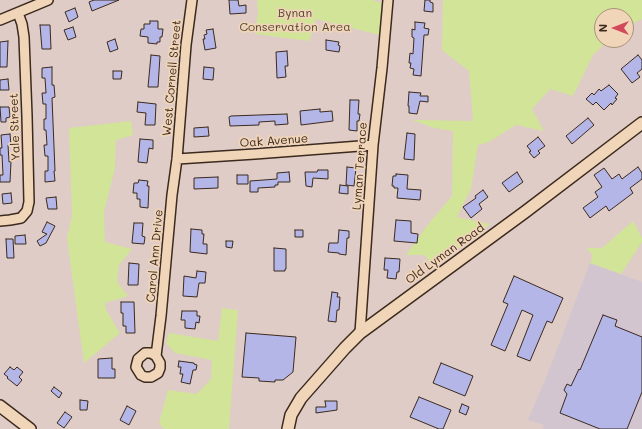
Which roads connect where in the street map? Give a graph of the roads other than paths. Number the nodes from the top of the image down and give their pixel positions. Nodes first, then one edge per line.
1 (48, 0) edge
2 (192, 0) edge
3 (388, 0) edge
4 (18, 13) junction
5 (0, 20) edge
6 (642, 123) edge
7 (373, 146) junction
8 (177, 159) junction
9 (0, 221) edge
10 (360, 333) junction
11 (156, 356) dead end
12 (0, 406) edge
13 (30, 429) edge
14 (288, 429) edge

1 - 4 street
2 - 8 street, West Cornell Street
3 - 7 street, Lyman Terrace
4 - 5 street
4 - 9 street, Yale Street
6 - 10 main road, Old Lyman Road
7 - 8 street, Oak Avenue
7 - 10 street, Lyman Terrace
8 - 11 street, Carol Ann Drive
10 - 14 main road, Old Lyman Road
12 - 13 main road

